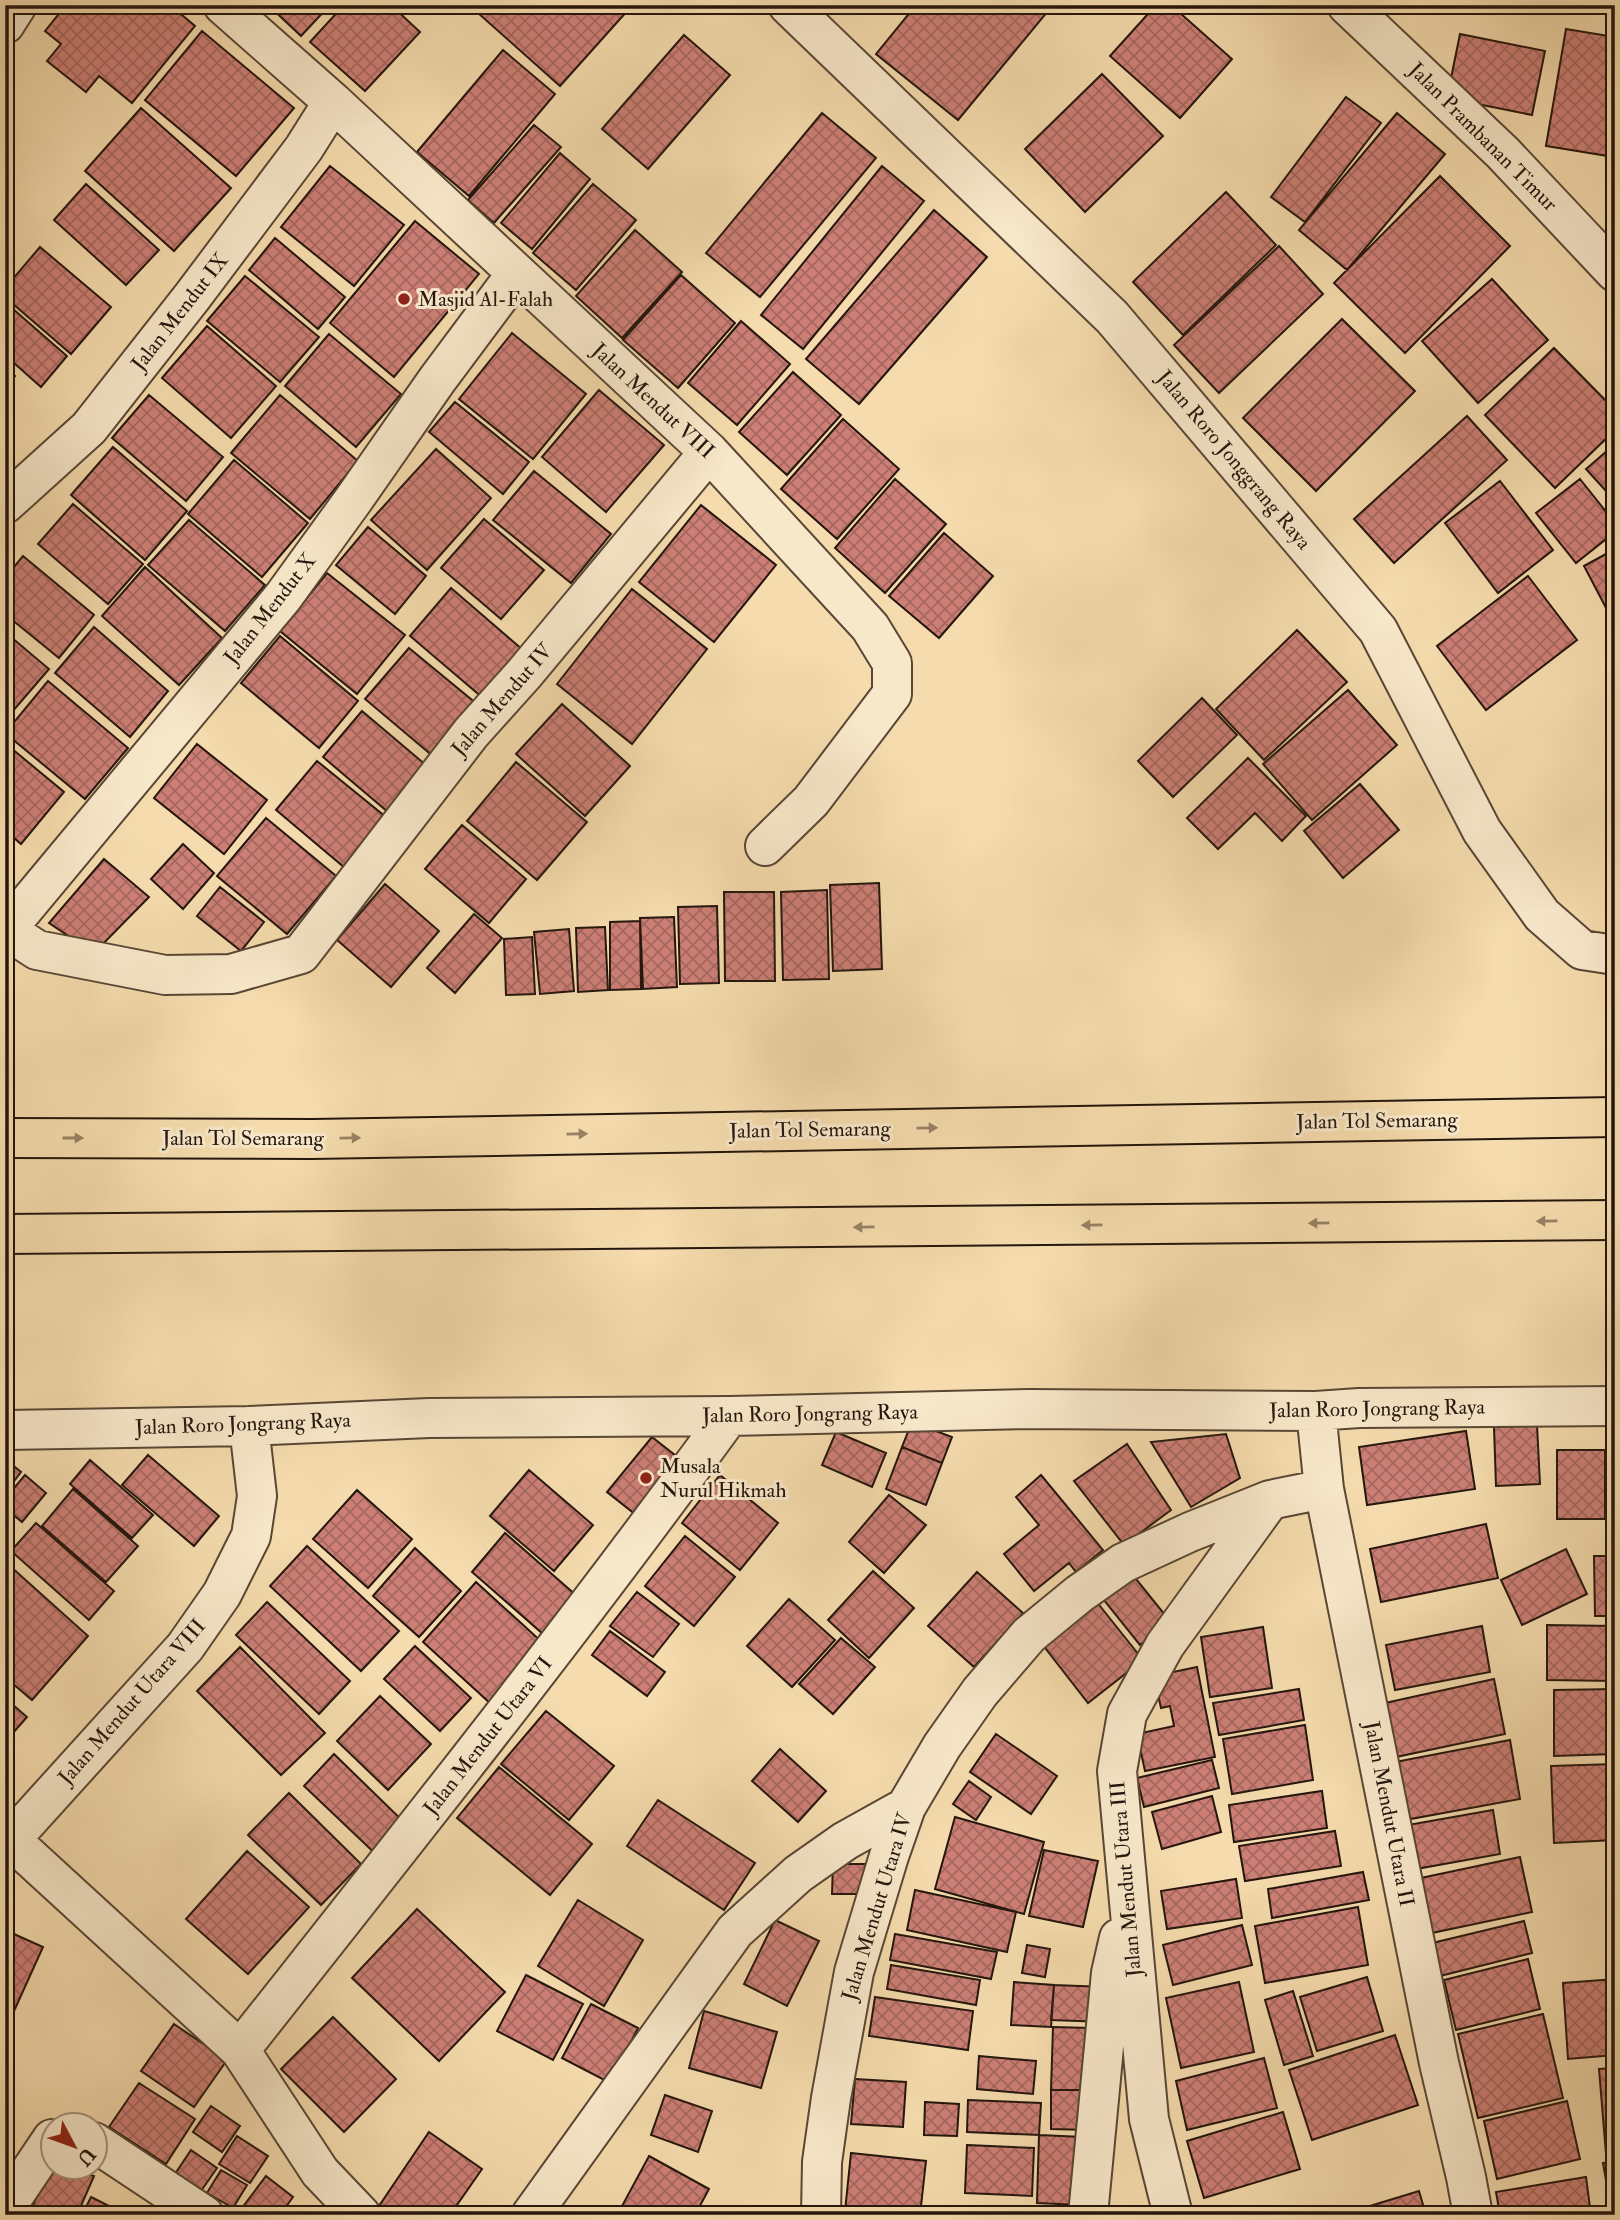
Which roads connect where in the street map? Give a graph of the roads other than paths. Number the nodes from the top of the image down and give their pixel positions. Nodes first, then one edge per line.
1 (18, 5) edge
2 (223, 5) edge
3 (788, 5) edge
4 (1347, 5) edge
5 (5, 24) edge
6 (334, 102) junction
7 (1615, 272) edge
8 (516, 274) junction
9 (709, 452) junction
10 (5, 504) edge
11 (765, 846) dead end
12 (6, 930) edge
13 (1615, 955) edge
14 (1615, 1117) edge
15 (5, 1138) edge
16 (1615, 1220) edge
17 (5, 1234) edge
18 (1615, 1406) edge
19 (1316, 1411) junction
20 (729, 1416) junction
21 (249, 1426) junction
22 (5, 1430) edge
23 (1324, 1489) junction
24 (1270, 1500) junction
25 (906, 1807) junction
26 (8, 1843) edge
27 (1128, 1906) junction
28 (240, 2050) junction
29 (108, 2151) edge
30 (38, 2160) edge
31 (5, 2209) edge
32 (204, 2215) edge
33 (362, 2215) edge
34 (531, 2215) edge
35 (821, 2215) edge
36 (1088, 2215) edge
37 (1173, 2215) edge
38 (1473, 2215) edge

1 - 5 street
2 - 6 street, Jalan Mendut VIII
3 - 13 street, Jalan Roro Jonggrang Raya
4 - 7 street, Jalan Prambanan Timur
6 - 8 street, Jalan Mendut VIII
6 - 10 street, Jalan Mendut IX
8 - 9 street, Jalan Mendut VIII
8 - 12 street, Jalan Mendut X
9 - 11 street, Jalan Mendut VIII
9 - 12 street, Jalan Mendut IV
15 -> 14 highway, Jalan Tol Semarang
16 -> 17 highway
18 - 19 street, Jalan Roro Jongrang Raya
19 - 20 street, Jalan Roro Jongrang Raya
19 - 23 street, Jalan Mendut Utara II
20 - 21 street, Jalan Roro Jongrang Raya
20 - 28 street, Jalan Mendut Utara VI
21 - 22 street, Jalan Roro Jongrang Raya
21 - 26 street, Jalan Mendut Utara VIII
23 - 24 street, Jalan Mendut Utara IV
23 - 38 street, Jalan Mendut Utara II
24 - 25 street, Jalan Mendut Utara IV
24 - 27 street, Jalan Mendut Utara III
25 - 34 street
25 - 35 street, Jalan Mendut Utara IV
26 - 28 street
27 - 36 street
27 - 37 street, Jalan Mendut Utara III
28 - 33 street
29 - 32 street
30 - 31 street

